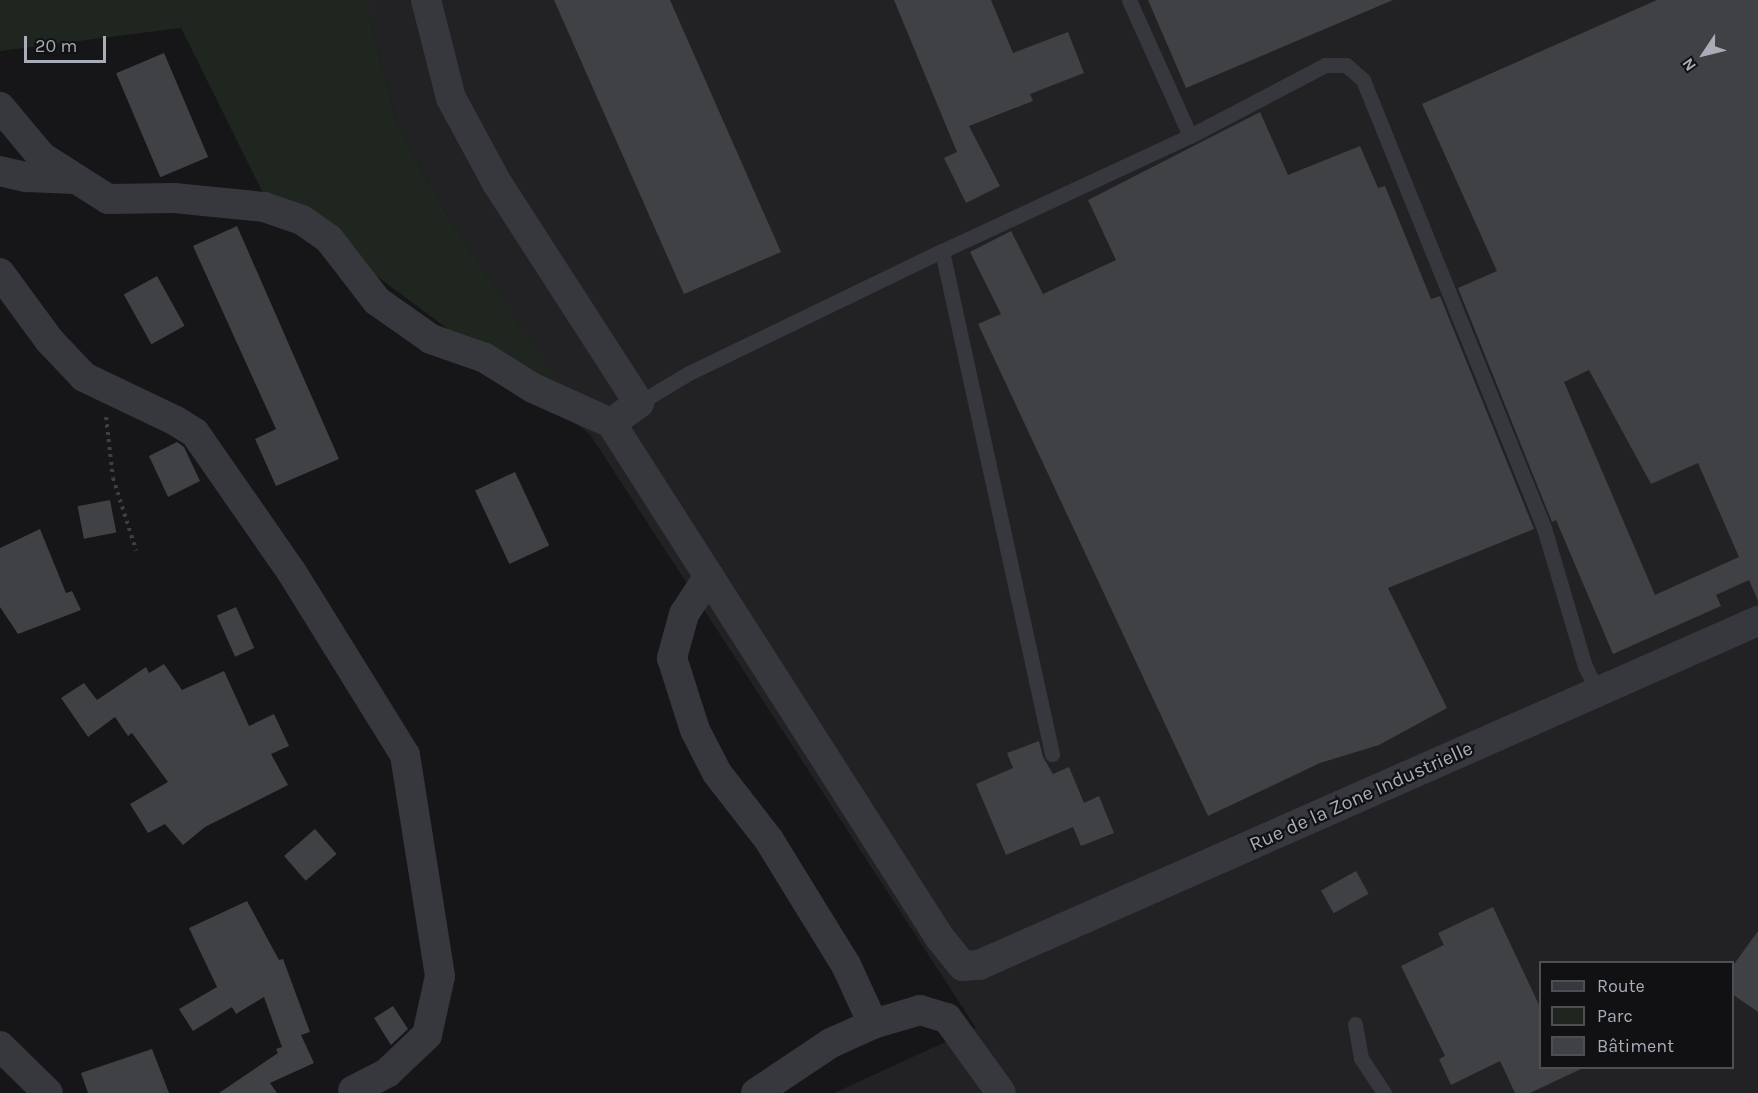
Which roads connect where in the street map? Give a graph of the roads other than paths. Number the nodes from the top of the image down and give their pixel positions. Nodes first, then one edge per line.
1 (426, 0) edge
2 (1129, 0) edge
3 (0, 107) edge
4 (1190, 136) junction
5 (0, 171) edge
6 (78, 179) junction
7 (942, 250) junction
8 (0, 273) edge
9 (639, 403) junction
10 (611, 423) junction
11 (709, 576) junction
12 (1758, 621) edge
13 (1598, 691) junction
14 (1052, 754) dead end
15 (873, 1024) junction
16 (1355, 1024) dead end
17 (0, 1046) edge
18 (353, 1090) dead end
19 (48, 1093) edge
20 (756, 1093) edge
21 (1001, 1093) edge
22 (1384, 1093) edge

1 - 9 street
2 - 4 lane
3 - 6 street
4 - 7 lane
4 - 13 lane
5 - 6 street
6 - 10 street
7 - 9 lane
7 - 14 lane
8 - 18 street
9 - 10 street
10 - 11 street
11 - 13 street, Rue de la Zone Industrielle
11 - 15 street
12 - 13 street, Rue de la Zone Industrielle
15 - 20 street
15 - 21 street
16 - 22 lane
17 - 19 street

